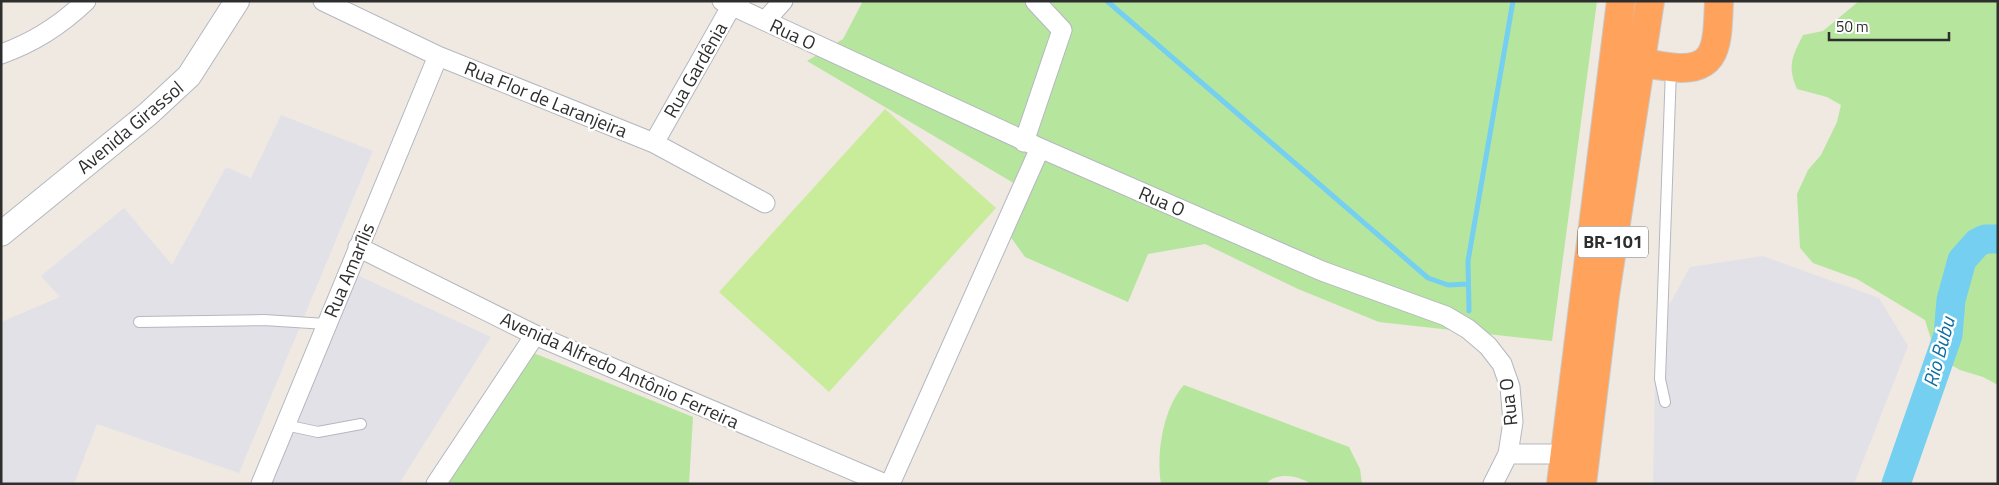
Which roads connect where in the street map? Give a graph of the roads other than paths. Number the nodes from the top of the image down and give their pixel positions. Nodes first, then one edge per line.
1 (86, 1) edge
2 (237, 1) edge
3 (322, 1) edge
4 (783, 1) edge
5 (1035, 1) edge
6 (1621, 1) edge
7 (1632, 1) edge
8 (1650, 1) edge
9 (1719, 1) edge
10 (731, 3) edge
11 (766, 21) junction
12 (1, 54) edge
13 (438, 56) junction
14 (1642, 62) junction
15 (1671, 67) junction
16 (654, 143) junction
17 (1032, 145) junction
18 (766, 204) dead end
19 (1, 234) edge
20 (358, 247) junction
21 (140, 322) dead end
22 (326, 324) junction
23 (535, 336) junction
24 (1665, 402) dead end
25 (361, 424) dead end
26 (285, 425) junction
27 (1508, 454) junction
28 (1565, 454) junction
29 (261, 484) edge
30 (436, 484) edge
31 (885, 484) edge
32 (890, 484) edge
33 (1493, 484) edge
34 (1561, 484) edge
35 (1582, 484) edge

1 - 12 street
2 - 19 street, Avenida Girassol
3 - 13 street, Rua Flor de Laranjeira
4 - 11 street
5 - 17 street
6 - 28 highway, BR-101
7 - 14 highway
8 - 14 highway, BR-101
9 - 15 highway
10 - 11 street, Rua O
10 - 16 street, Rua Gardênia
11 - 17 street, Rua O
13 - 16 street, Rua Flor de Laranjeira
13 - 20 street, Rua Amarílis
14 - 15 highway
14 - 35 highway, BR-101
15 - 24 lane
16 - 18 street, Rua Flor de Laranjeira
17 - 27 street, Rua O
17 - 32 street
20 - 22 street, Rua Amarílis
20 - 23 street, Avenida Alfredo Antônio Ferreira
21 - 22 lane
22 - 26 street, Rua Amarílis
23 - 30 street
23 - 31 street, Avenida Alfredo Antônio Ferreira
25 - 26 lane
26 - 29 street, Rua Amarílis
27 - 28 street, Rua O
27 - 33 street, Rua O
28 - 34 highway, BR-101

